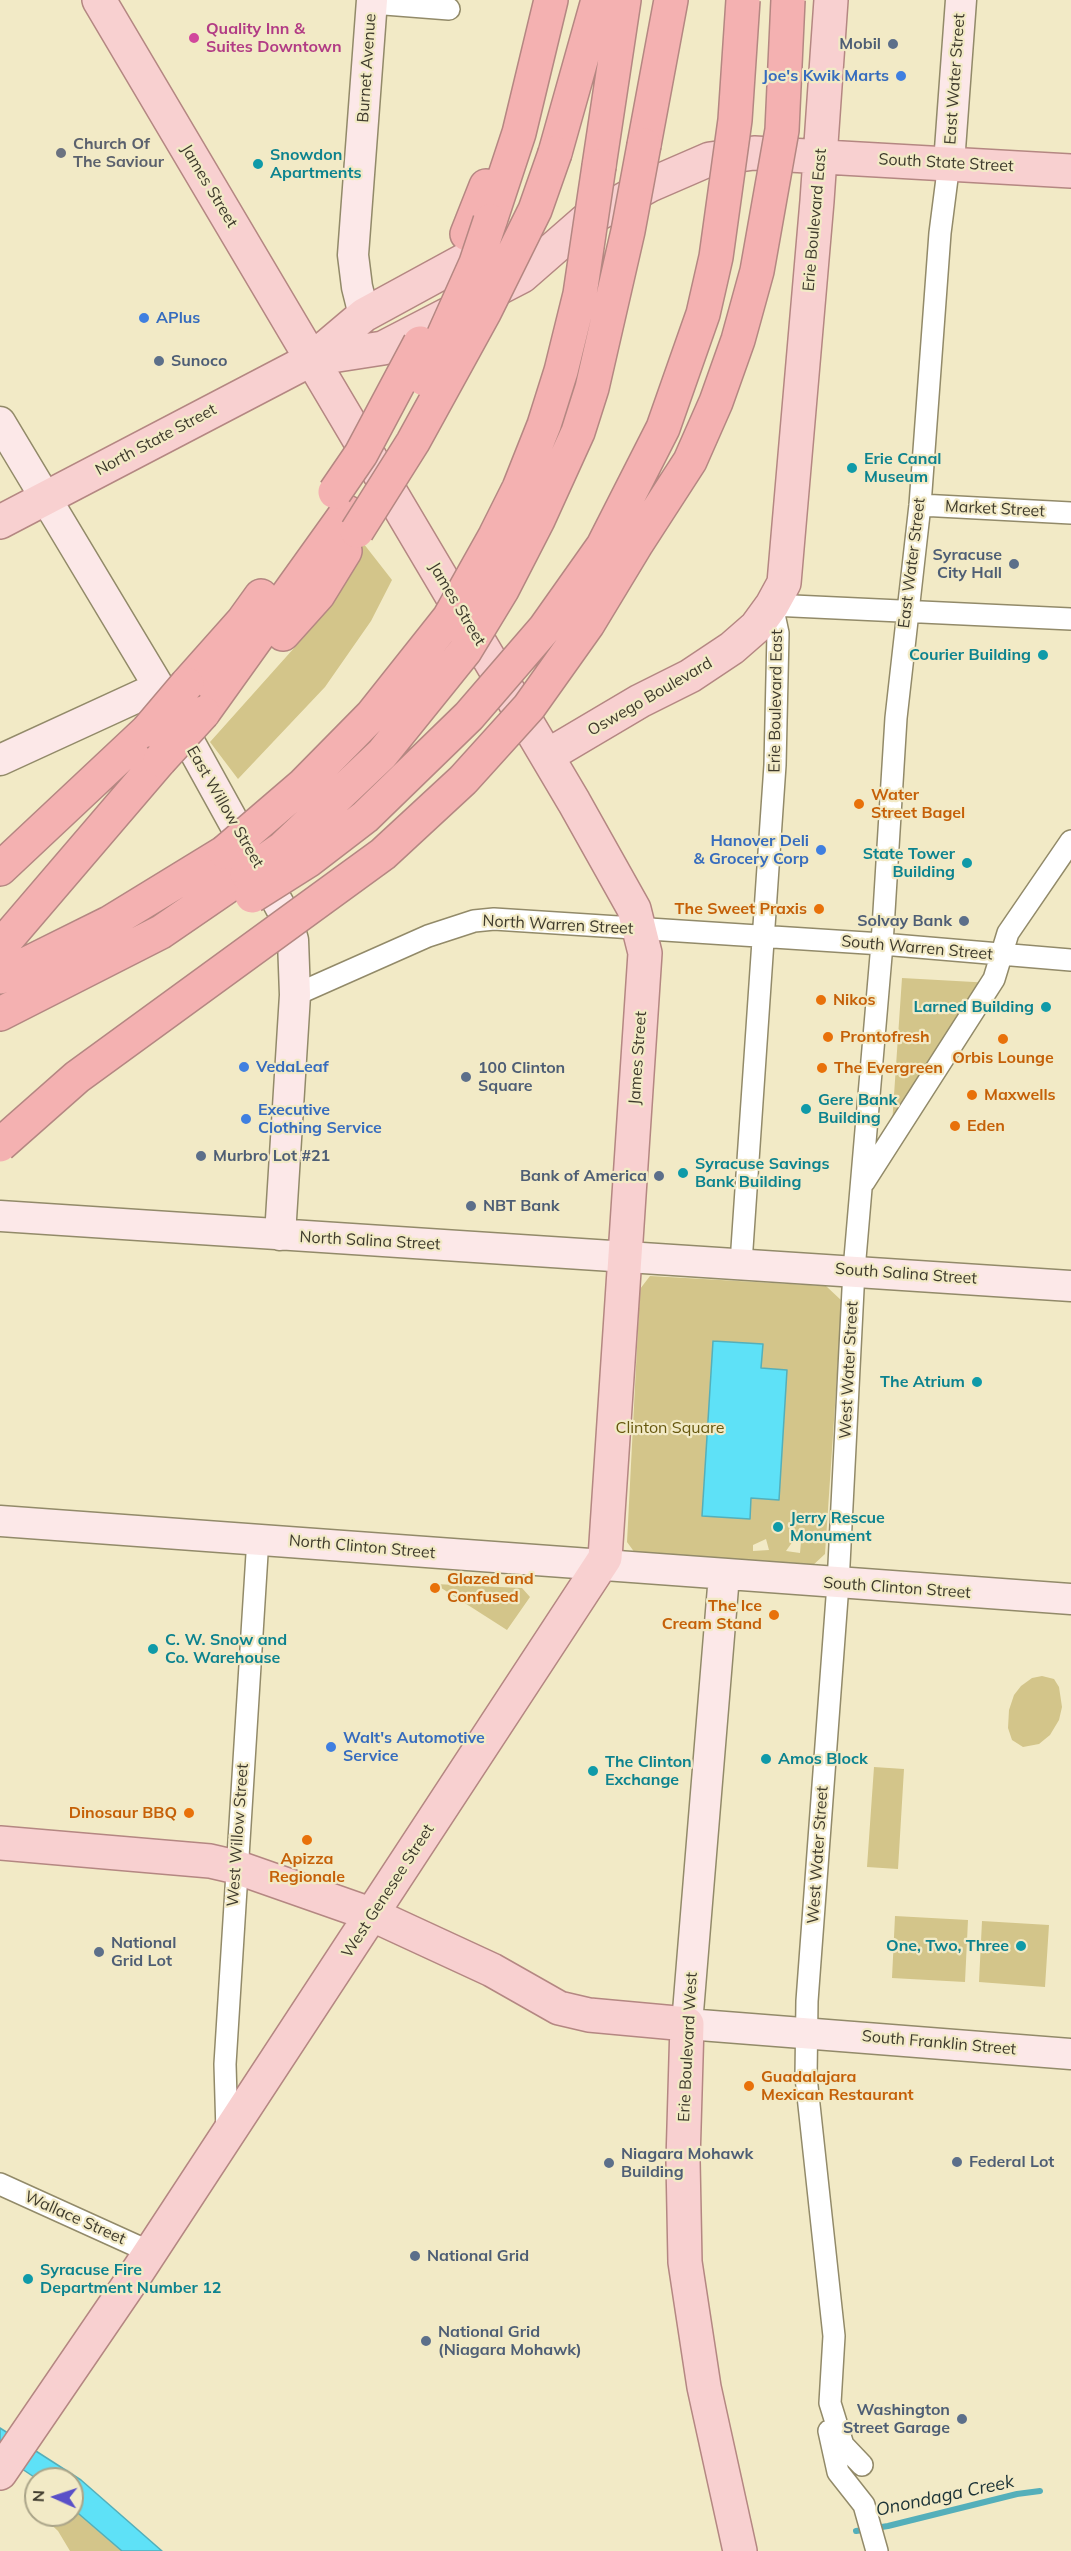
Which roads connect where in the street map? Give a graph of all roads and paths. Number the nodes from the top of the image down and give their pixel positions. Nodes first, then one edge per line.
1 (99, 0) edge
2 (551, 0) edge
3 (598, 0) edge
4 (624, 0) edge
5 (671, 0) edge
6 (744, 0) edge
7 (788, 0) edge
8 (831, 0) edge
9 (961, 0) edge
10 (372, 1) edge
11 (449, 9) dead end
12 (821, 156) junction
13 (949, 163) junction
14 (1071, 171) edge
15 (585, 221) junction
16 (364, 315) junction
17 (312, 359) junction
18 (0, 422) edge
19 (45, 499) junction
20 (920, 505) junction
21 (347, 512) junction
22 (1071, 513) edge
23 (0, 522) edge
24 (637, 543) junction
25 (772, 605) junction
26 (907, 610) junction
27 (1071, 619) edge
28 (173, 685) junction
29 (547, 756) junction
30 (0, 759) edge
31 (1071, 841) edge
32 (0, 869) edge
33 (241, 874) junction
34 (640, 928) junction
35 (763, 936) junction
36 (882, 944) junction
37 (0, 947) edge
38 (1003, 955) junction
39 (1071, 960) edge
40 (0, 978) edge
41 (295, 995) junction
42 (0, 1014) edge
43 (0, 1145) edge
44 (862, 1185) junction
45 (0, 1216) edge
46 (280, 1235) junction
47 (626, 1256) junction
48 (741, 1263) junction
49 (854, 1270) junction
50 (1071, 1286) edge
51 (0, 1521) edge
52 (258, 1538) junction
53 (601, 1567) junction
54 (724, 1575) junction
55 (838, 1584) junction
56 (1071, 1599) edge
57 (0, 1844) edge
58 (236, 1867) junction
59 (373, 1915) junction
60 (687, 2024) junction
61 (808, 2032) junction
62 (1071, 2054) edge
63 (227, 2133) junction
64 (0, 2184) edge
65 (150, 2252) junction
66 (830, 2403) junction
67 (862, 2465) dead end
68 (0, 2473) edge
69 (740, 2551) edge
70 (877, 2551) edge

1 - 17 main road, James Street
2 - 21 highway, bridge
3 - 21 highway, bridge
4 - 33 highway, bridge
5 - 33 highway, bridge
6 - 24 highway, bridge
6 - 33 highway, bridge
7 - 24 highway, bridge
8 - 12 main road, Erie Boulevard East
9 - 13 street, East Water Street
10 - 11 street
10 - 16 street, Burnet Avenue
12 - 13 main road, South State Street
12 - 15 main road, North State Street
12 - 25 main road, Erie Boulevard East
13 - 14 main road, South State Street
13 - 20 street, East Water Street
15 - 16 main road, North State Street
15 - 17 main road, North State Street
16 - 17 main road, North State Street
17 - 19 main road, North State Street
17 - 29 main road, James Street
18 - 19 street, East Willow Street
19 - 23 main road, North State Street
19 - 28 street, East Willow Street
20 - 22 street, Market Street
20 - 26 street, East Water Street
21 - 28 highway
21 - 37 highway, bridge
24 - 43 highway, bridge
25 - 26 street
25 - 29 main road, Oswego Boulevard
25 - 35 street, Erie Boulevard East
26 - 27 street
26 - 36 street, East Water Street
28 - 30 street
28 - 32 highway, bridge
28 - 41 street, East Willow Street
29 - 34 main road, James Street
31 - 38 street
33 - 40 highway
33 - 42 highway
34 - 35 street, North Warren Street
34 - 41 street, North Warren Street
34 - 47 main road, James Street
35 - 36 street, South Warren Street
35 - 48 street, Erie Boulevard East
36 - 38 street, South Warren Street
36 - 44 street, East Water Street
38 - 39 street, South Warren Street
38 - 44 street
41 - 46 street, East Willow Street
44 - 49 street, East Water Street
45 - 46 street, North Salina Street
46 - 47 street, North Salina Street
47 - 48 street, North Salina Street
47 - 53 main road, West Genesee Street
48 - 49 street, South Salina Street
49 - 50 street, South Salina Street
49 - 55 street, West Water Street
51 - 52 street, North Clinton Street
52 - 53 street, North Clinton Street
52 - 58 street, West Willow Street
53 - 54 street, North Clinton Street
53 - 59 main road, West Genesee Street
54 - 55 street, South Clinton Street
54 - 60 street, Erie Boulevard West
55 - 56 street, South Clinton Street
55 - 61 street, West Water Street
57 - 58 main road
58 - 59 main road
58 - 63 street, West Willow Street
59 - 60 main road
59 - 63 main road, West Genesee Street
60 - 61 street, South Franklin Street
60 - 69 main road, Erie Boulevard West
61 - 62 street, South Franklin Street
61 - 66 street, West Water Street
63 - 65 main road, West Genesee Street
64 - 65 street, Wallace Street
65 - 68 main road, West Genesee Street
66 - 67 street, West Water Street
66 - 70 street, West Water Street

